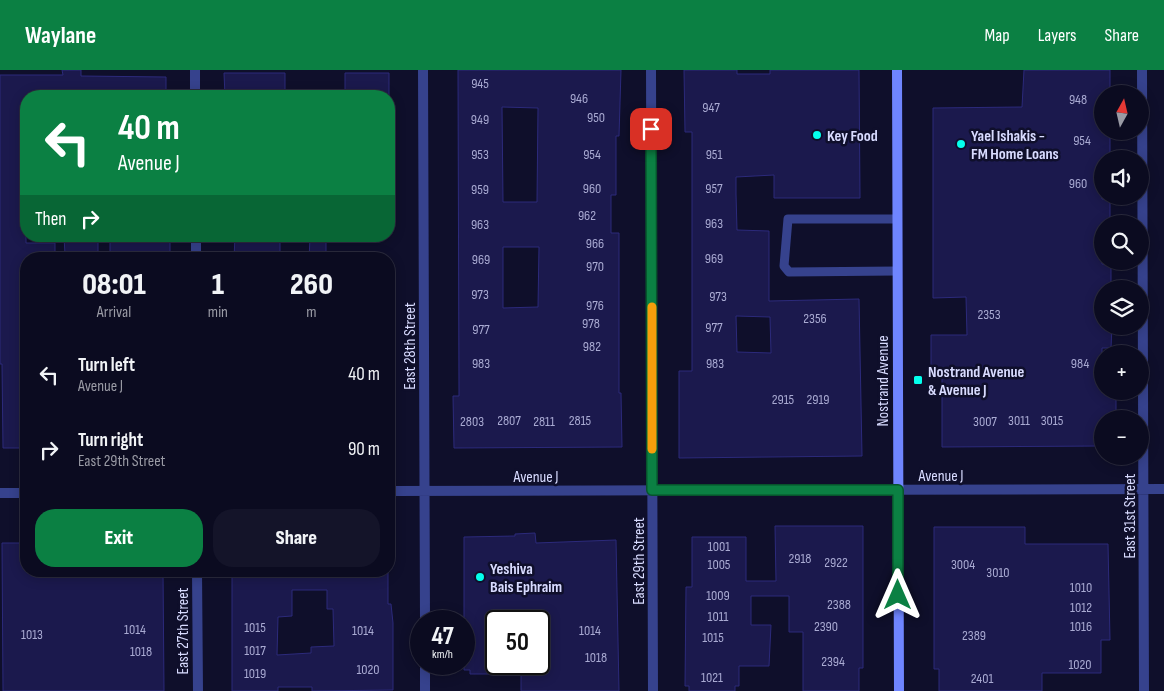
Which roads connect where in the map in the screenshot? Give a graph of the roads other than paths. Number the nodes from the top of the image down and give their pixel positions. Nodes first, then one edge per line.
1 (195, 70) edge
2 (423, 70) edge
3 (651, 70) edge
4 (896, 70) edge
5 (1142, 70) edge
6 (196, 90) edge
7 (897, 219) junction
8 (897, 271) junction
9 (1144, 489) junction
10 (1164, 489) edge
11 (652, 490) junction
12 (898, 490) junction
13 (424, 491) junction
14 (395, 492) edge
15 (0, 493) edge
16 (20, 493) edge
17 (197, 577) edge
18 (425, 610) edge
19 (425, 675) edge
20 (198, 691) edge
21 (425, 691) edge
22 (653, 691) edge
23 (899, 691) edge
24 (1144, 691) edge

1 - 6 street
2 - 13 street, East 28th Street
3 - 11 street, East 29th Street
4 - 7 main road, Nostrand Avenue
5 - 9 street, East 31st Street
7 - 8 main road, Nostrand Avenue
7 - 8 lane
8 - 12 main road, Nostrand Avenue
9 - 10 street, Avenue J
9 - 12 street, Avenue J
9 - 24 street, East 31st Street
11 - 12 street, Avenue J
11 - 13 street, Avenue J
11 - 22 street, East 29th Street
12 - 23 main road, Nostrand Avenue
13 - 14 street, Avenue J
13 - 18 street, East 28th Street
15 - 16 street
17 - 20 street, East 27th Street
19 - 21 street

